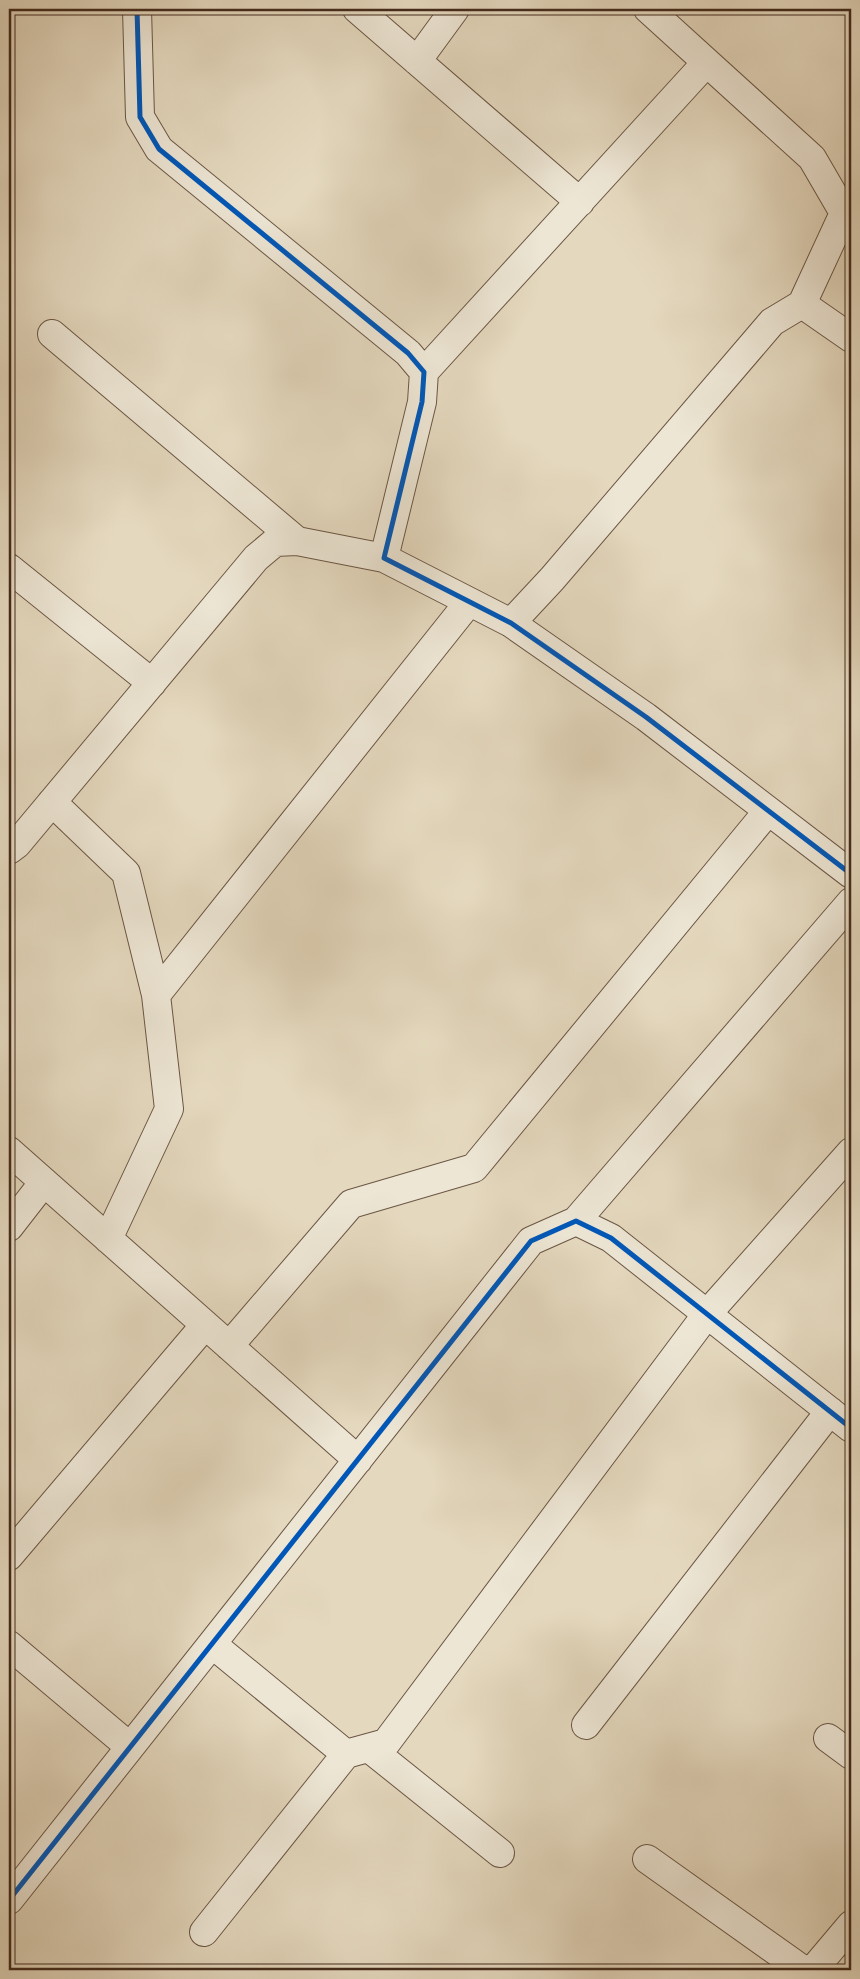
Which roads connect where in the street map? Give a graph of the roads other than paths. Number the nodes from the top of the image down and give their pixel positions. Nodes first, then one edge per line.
1 (137, 9) edge
2 (357, 9) edge
3 (455, 9) edge
4 (648, 9) edge
5 (417, 61) junction
6 (706, 63) junction
7 (580, 202) junction
8 (802, 304) junction
9 (52, 334) dead end
10 (851, 338) edge
11 (424, 372) junction
12 (298, 541) junction
13 (384, 558) junction
14 (9, 568) edge
15 (469, 602) junction
16 (511, 623) junction
17 (152, 683) junction
18 (52, 802) junction
19 (768, 811) junction
20 (9, 850) edge
21 (851, 874) edge
22 (851, 902) edge
23 (156, 995) junction
24 (9, 1151) edge
25 (851, 1152) edge
26 (44, 1182) junction
27 (576, 1221) junction
28 (9, 1227) edge
29 (108, 1239) junction
30 (707, 1314) junction
31 (205, 1325) junction
32 (229, 1346) junction
33 (830, 1411) junction
34 (851, 1428) edge
35 (358, 1460) junction
36 (9, 1556) edge
37 (212, 1644) junction
38 (9, 1645) edge
39 (586, 1725) dead end
40 (828, 1738) dead end
41 (130, 1748) junction
42 (357, 1751) junction
43 (851, 1755) edge
44 (500, 1853) dead end
45 (646, 1859) dead end
46 (9, 1900) edge
47 (851, 1925) edge
48 (204, 1932) dead end
49 (803, 1970) edge
50 (813, 1970) edge

1 - 11 street
2 - 5 street
3 - 5 street
4 - 6 street
5 - 7 street
6 - 7 street
6 - 8 street
7 - 11 street
8 - 10 street
8 - 16 street
9 - 12 street
11 - 13 street
12 - 13 street
12 - 17 street
13 - 15 street
14 - 17 street
15 - 16 street
15 - 23 street
16 - 19 street
17 - 18 street
18 - 20 street
18 - 23 street
19 - 21 street
19 - 32 street
22 - 27 street
23 - 29 street
24 - 26 street
25 - 30 street
26 - 28 street
26 - 29 street
27 - 30 street
27 - 35 street
29 - 31 street
30 - 33 street
30 - 42 street
31 - 32 street
31 - 36 street
32 - 35 street
33 - 34 street
33 - 39 street
35 - 37 street
37 - 41 street
37 - 42 street
38 - 41 street
40 - 43 street
41 - 46 street
42 - 44 street
42 - 48 street
45 - 49 street
47 - 50 street

